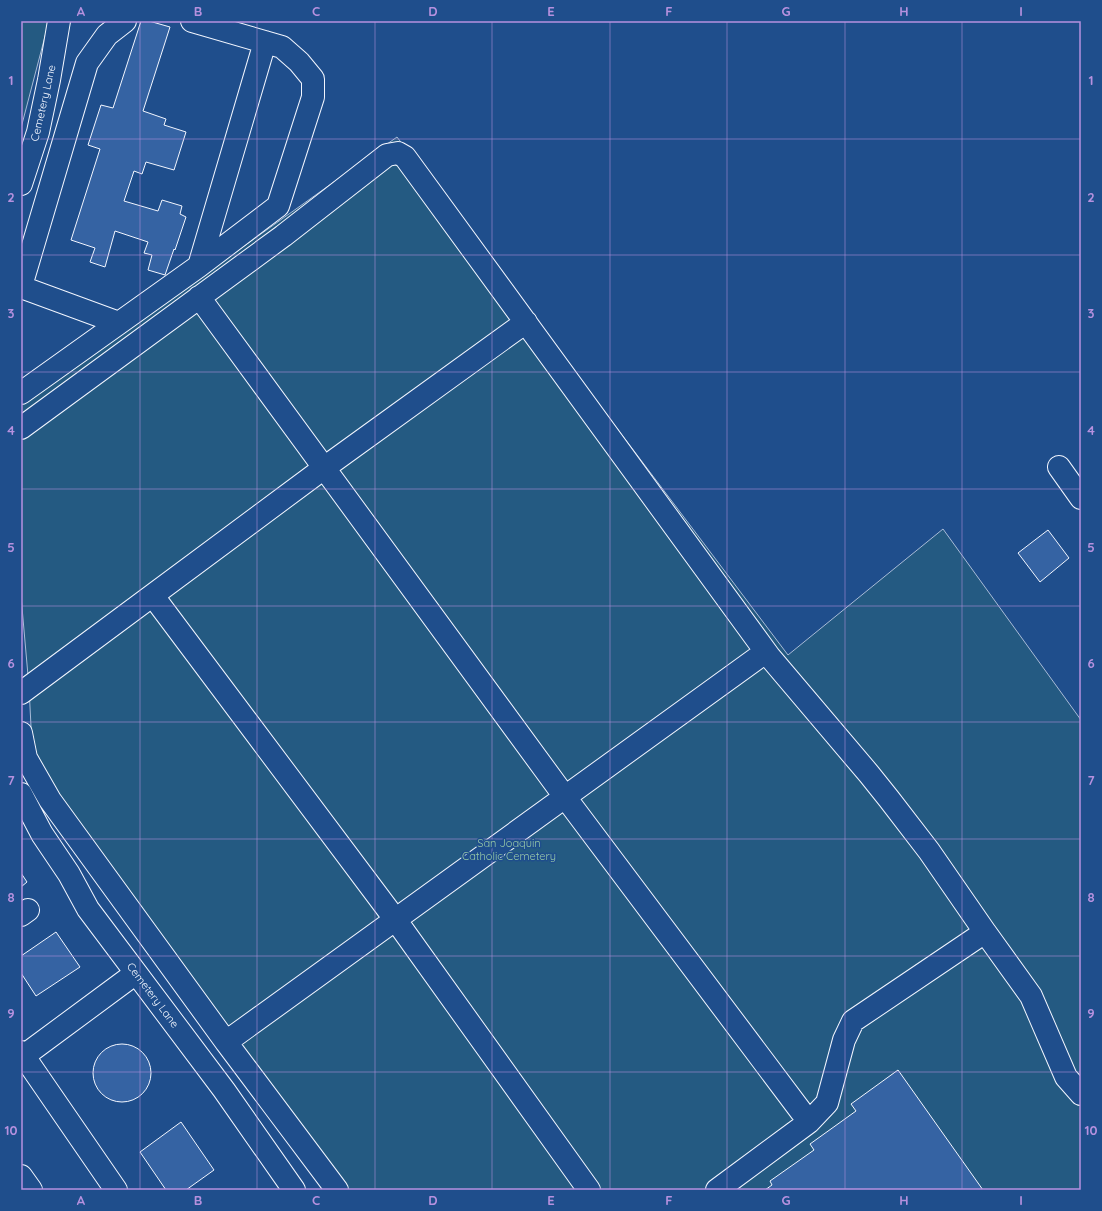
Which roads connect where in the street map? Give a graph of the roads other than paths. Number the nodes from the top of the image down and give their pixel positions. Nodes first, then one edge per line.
1 (59, 21) edge
2 (125, 21) edge
3 (192, 21) edge
4 (265, 42) junction
5 (21, 184) edge
6 (199, 266) junction
7 (21, 286) edge
8 (199, 297) junction
9 (526, 322) junction
10 (119, 323) junction
11 (21, 393) edge
12 (21, 428) edge
13 (1059, 467) dead end
14 (324, 468) junction
15 (1081, 498) edge
16 (153, 596) junction
17 (768, 656) junction
18 (21, 694) edge
19 (21, 733) edge
20 (21, 794) edge
21 (565, 797) junction
22 (395, 919) junction
23 (985, 932) junction
24 (136, 973) junction
25 (226, 1042) junction
26 (22, 1055) edge
27 (1081, 1094) edge
28 (809, 1122) junction
29 (21, 1176) edge
30 (31, 1190) edge
31 (116, 1190) edge
32 (294, 1190) edge
33 (336, 1190) edge
34 (588, 1190) edge
35 (717, 1190) edge

1 - 5 street, Cemetery Lane
2 - 7 street
3 - 4 street
4 - 6 street
4 - 6 street
6 - 10 street
7 - 10 street
8 - 9 street
8 - 12 street
8 - 14 street
9 - 14 street
9 - 17 street
10 - 11 street
13 - 15 street
14 - 16 street
14 - 21 street
16 - 18 street
16 - 22 street
17 - 21 street
17 - 23 street
19 - 25 street
20 - 24 street, Cemetery Lane
21 - 22 street
21 - 28 street
22 - 25 street
22 - 34 street
23 - 27 street
23 - 28 street
24 - 26 street
24 - 32 street, Cemetery Lane
25 - 33 street
26 - 31 street
28 - 35 street
29 - 30 street

